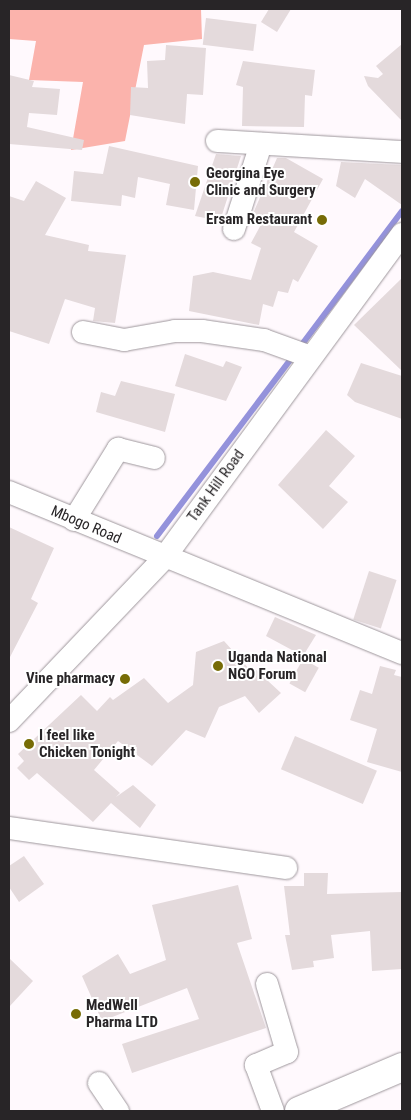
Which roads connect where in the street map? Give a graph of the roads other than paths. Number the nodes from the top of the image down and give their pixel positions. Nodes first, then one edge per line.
1 (217, 141) dead end
2 (261, 144) junction
3 (402, 152) edge
4 (234, 229) dead end
5 (402, 234) edge
6 (83, 332) dead end
7 (311, 357) junction
8 (154, 458) dead end
9 (9, 492) edge
10 (74, 520) junction
11 (164, 558) junction
12 (402, 653) edge
13 (10, 718) edge
14 (9, 828) edge
15 (286, 868) dead end
16 (267, 984) dead end
17 (402, 1067) edge
18 (98, 1083) dead end
19 (118, 1111) edge
20 (274, 1111) edge
21 (299, 1111) edge

1 - 2 street
2 - 3 street
2 - 4 street
5 - 7 street, Tank Hill Road
6 - 7 street
7 - 11 street, Tank Hill Road
8 - 10 street
9 - 10 street, Mbogo Road
10 - 11 street, Mbogo Road
11 - 12 street, Mbogo Road
11 - 13 street, Tank Hill Road
14 - 15 street
16 - 20 street
17 - 21 main road
18 - 19 street

